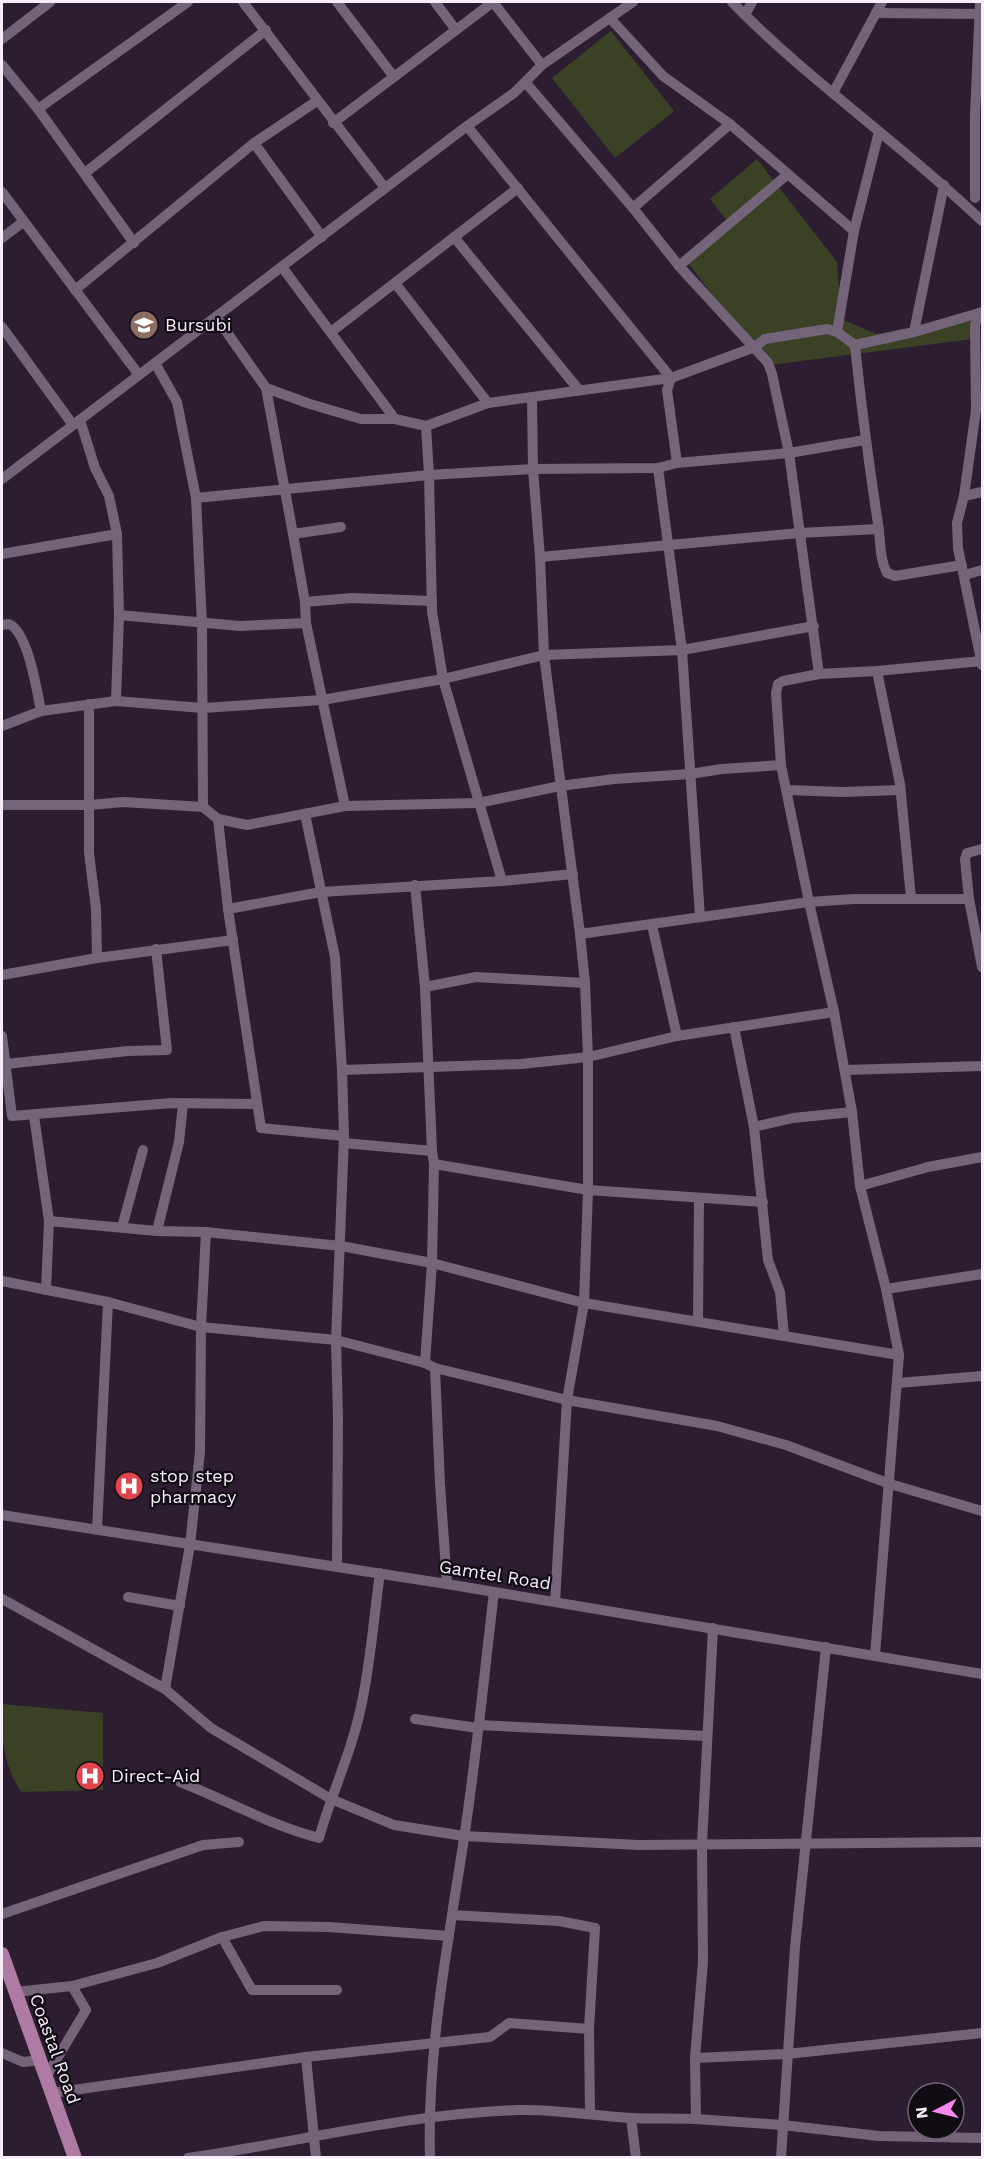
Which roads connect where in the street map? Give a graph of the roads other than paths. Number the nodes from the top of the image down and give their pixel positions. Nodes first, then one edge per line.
1 (50, 2) edge
2 (188, 2) edge
3 (243, 2) edge
4 (337, 2) edge
5 (435, 2) edge
6 (493, 2) edge
7 (633, 2) edge
8 (732, 2) edge
9 (752, 2) edge
10 (882, 2) edge
11 (980, 2) edge
12 (37, 5) edge
13 (876, 13) junction
14 (981, 13) edge
15 (745, 15) junction
16 (610, 18) junction
17 (266, 30) junction
18 (456, 30) junction
19 (2, 39) edge
20 (2, 65) edge
21 (542, 65) junction
22 (394, 77) junction
23 (526, 83) junction
24 (833, 93) junction
25 (316, 100) junction
26 (38, 109) junction
27 (979, 116) edge
28 (333, 123) junction
29 (730, 124) junction
30 (467, 126) junction
31 (879, 132) junction
32 (254, 143) junction
33 (85, 173) junction
34 (788, 174) junction
35 (944, 185) junction
36 (385, 188) junction
37 (518, 188) junction
38 (2, 192) edge
39 (976, 202) edge
40 (633, 208) junction
41 (982, 220) edge
42 (23, 222) junction
43 (854, 231) junction
44 (322, 237) junction
45 (454, 237) junction
46 (2, 238) edge
47 (134, 243) junction
48 (679, 266) junction
49 (282, 267) junction
50 (395, 283) junction
51 (75, 290) junction
52 (216, 317) junction
53 (980, 319) edge
54 (2, 327) edge
55 (332, 332) junction
56 (837, 332) junction
57 (914, 332) junction
58 (855, 345) junction
59 (754, 347) junction
60 (155, 363) junction
61 (139, 375) junction
62 (671, 378) junction
63 (266, 388) junction
64 (579, 390) junction
65 (980, 396) edge
66 (532, 398) junction
67 (488, 403) junction
68 (395, 419) junction
69 (76, 423) junction
70 (426, 426) junction
71 (865, 440) junction
72 (789, 453) junction
73 (2, 463) edge
74 (677, 463) junction
75 (658, 468) junction
76 (533, 469) junction
77 (429, 475) junction
78 (5, 476) edge
79 (283, 489) junction
80 (982, 492) edge
81 (964, 496) junction
82 (196, 498) junction
83 (341, 527) dead end
84 (879, 529) junction
85 (800, 533) junction
86 (117, 534) junction
87 (293, 534) junction
88 (669, 546) junction
89 (2, 554) edge
90 (540, 557) junction
91 (964, 570) junction
92 (982, 570) edge
93 (432, 601) junction
94 (305, 602) junction
95 (118, 615) junction
96 (306, 623) junction
97 (202, 624) junction
98 (2, 625) edge
99 (814, 626) junction
100 (979, 638) edge
101 (682, 650) junction
102 (544, 655) junction
103 (982, 663) edge
104 (877, 671) junction
105 (819, 674) junction
106 (444, 679) junction
107 (322, 700) junction
108 (116, 701) junction
109 (88, 704) junction
110 (202, 708) junction
111 (41, 711) junction
112 (2, 726) edge
113 (781, 765) junction
114 (690, 774) junction
115 (560, 786) junction
116 (787, 790) junction
117 (900, 790) junction
118 (478, 803) junction
119 (2, 805) edge
120 (90, 805) junction
121 (345, 806) junction
122 (203, 807) junction
123 (305, 814) junction
124 (218, 819) junction
125 (982, 849) edge
126 (573, 874) junction
127 (502, 881) junction
128 (415, 885) junction
129 (321, 892) junction
130 (911, 898) junction
131 (969, 899) junction
132 (809, 902) junction
133 (228, 909) junction
134 (700, 916) junction
135 (652, 925) junction
136 (580, 934) junction
137 (233, 940) junction
138 (156, 949) junction
139 (97, 958) junction
140 (982, 967) edge
141 (2, 975) edge
142 (585, 983) junction
143 (425, 987) junction
144 (834, 1011) junction
145 (734, 1026) junction
146 (2, 1036) edge
147 (677, 1036) junction
148 (588, 1057) junction
149 (6, 1064) junction
150 (982, 1066) edge
151 (428, 1068) junction
152 (342, 1070) junction
153 (845, 1070) junction
154 (183, 1104) junction
155 (256, 1104) junction
156 (852, 1112) junction
157 (34, 1116) junction
158 (754, 1127) junction
159 (344, 1140) junction
160 (143, 1150) dead end
161 (432, 1151) junction
162 (982, 1157) edge
163 (434, 1164) junction
164 (860, 1186) junction
165 (588, 1190) junction
166 (699, 1199) junction
167 (763, 1202) junction
168 (49, 1221) junction
169 (122, 1227) junction
170 (157, 1230) junction
171 (207, 1232) junction
172 (341, 1246) junction
173 (432, 1263) junction
174 (982, 1274) edge
175 (2, 1281) edge
176 (885, 1288) junction
177 (46, 1290) junction
178 (108, 1302) junction
179 (584, 1303) junction
180 (698, 1322) junction
181 (201, 1327) junction
182 (784, 1336) junction
183 (336, 1340) junction
184 (898, 1354) junction
185 (430, 1365) junction
186 (982, 1376) edge
187 (898, 1383) junction
188 (567, 1400) junction
189 (890, 1484) junction
190 (982, 1511) edge
191 (2, 1515) edge
192 (97, 1530) junction
193 (190, 1545) junction
194 (337, 1567) junction
195 (380, 1573) junction
196 (447, 1584) junction
197 (494, 1592) junction
198 (128, 1597) dead end
199 (2, 1599) edge
200 (555, 1602) junction
201 (180, 1606) junction
202 (713, 1628) junction
203 (826, 1647) junction
204 (875, 1655) junction
205 (982, 1674) edge
206 (165, 1689) junction
207 (415, 1719) dead end
208 (478, 1727) junction
209 (707, 1736) junction
210 (180, 1782) dead end
211 (331, 1799) junction
212 (464, 1836) junction
213 (239, 1842) dead end
214 (982, 1842) edge
215 (806, 1843) junction
216 (702, 1844) junction
217 (2, 1914) edge
218 (452, 1915) junction
219 (222, 1936) junction
220 (449, 1936) junction
221 (2, 1954) edge
222 (72, 1986) junction
223 (337, 1990) dead end
224 (15, 1992) junction
225 (589, 2029) junction
226 (982, 2033) edge
227 (434, 2043) junction
228 (2, 2053) edge
229 (787, 2054) junction
230 (306, 2057) junction
231 (695, 2058) junction
232 (40, 2060) junction
233 (46, 2077) junction
234 (52, 2092) junction
235 (590, 2113) junction
236 (429, 2118) junction
237 (631, 2118) junction
238 (696, 2118) junction
239 (782, 2124) junction
240 (314, 2137) junction
241 (982, 2139) edge
242 (258, 2153) edge
243 (75, 2157) edge
244 (188, 2157) edge
245 (316, 2157) edge
246 (430, 2157) edge
247 (636, 2157) edge
248 (781, 2157) edge

1 - 12 street
2 - 26 street
3 - 17 street
4 - 22 street
5 - 18 street
6 - 18 street
6 - 21 street
7 - 16 street
8 - 15 street
9 - 15 street
10 - 13 street
11 - 14 street
12 - 19 street
13 - 14 street
13 - 24 street
14 - 27 street
15 - 24 street
16 - 21 street
16 - 29 street
17 - 25 street
17 - 33 street
18 - 22 street
20 - 26 street
21 - 23 street
22 - 28 street
23 - 30 street
23 - 40 street
24 - 31 street
25 - 28 street
25 - 32 street
26 - 33 street
27 - 39 street
28 - 36 street
29 - 34 street
29 - 40 street
30 - 36 street
30 - 37 street
31 - 35 street
31 - 43 street
32 - 44 street
32 - 47 street
33 - 47 street
34 - 43 street
34 - 48 street
35 - 39 street
35 - 57 street
36 - 44 street
37 - 45 street
37 - 62 street
38 - 42 street
39 - 41 street
40 - 48 street
42 - 46 street
42 - 51 street
43 - 56 street
44 - 49 street
45 - 50 street
45 - 64 street
47 - 51 street
48 - 59 street
49 - 52 street
49 - 55 street
50 - 55 street
50 - 67 street
51 - 61 street
52 - 60 street
52 - 63 street
53 - 57 street
53 - 65 street
54 - 69 street
55 - 68 street
56 - 58 street
56 - 59 street
57 - 58 street
58 - 71 street
59 - 62 street
59 - 72 street
60 - 61 street
60 - 82 street
61 - 69 street
62 - 64 street
62 - 74 street
63 - 68 street
63 - 79 street
64 - 66 street
65 - 81 street
66 - 67 street
66 - 76 street
67 - 70 street
68 - 70 street
69 - 78 street
69 - 86 street
70 - 77 street
71 - 72 street
71 - 84 street
72 - 74 street
72 - 85 street
73 - 78 street
74 - 75 street
75 - 76 street
75 - 88 street
76 - 77 street
76 - 90 street
77 - 79 street
77 - 93 street
79 - 82 street
79 - 87 street
80 - 81 street
81 - 91 street
82 - 97 street
83 - 87 street
84 - 85 street
84 - 91 street
85 - 88 street
85 - 99 street
86 - 89 street
86 - 95 street
87 - 94 street
88 - 90 street
88 - 101 street
90 - 102 street
91 - 92 street
91 - 100 street
93 - 94 street
93 - 106 street
94 - 96 street
95 - 97 street
95 - 108 street
96 - 97 street
96 - 107 street
97 - 110 street
98 - 111 street
99 - 101 street
99 - 105 street
100 - 103 street
101 - 102 street
101 - 114 street
102 - 106 street
102 - 115 street
103 - 104 street
104 - 105 street
104 - 117 street
105 - 113 street
106 - 107 street
106 - 118 street
107 - 110 street
107 - 121 street
108 - 109 street
108 - 110 street
109 - 111 street
109 - 120 street
110 - 122 street
111 - 112 street
113 - 114 street
113 - 116 street
114 - 115 street
114 - 134 street
115 - 118 street
115 - 126 street
116 - 117 street
116 - 132 street
117 - 130 street
118 - 121 street
118 - 127 street
119 - 120 street
120 - 122 street
120 - 139 street
121 - 123 street
122 - 124 street
123 - 124 street
123 - 129 street
124 - 133 street
125 - 131 street
126 - 127 street
126 - 136 street
127 - 128 street
128 - 129 street
128 - 143 street
129 - 133 street
129 - 152 street
130 - 131 street
130 - 132 street
131 - 140 street
132 - 134 street
132 - 144 street
133 - 137 street
134 - 135 street
135 - 136 street
135 - 147 street
136 - 142 street
137 - 138 street
137 - 155 street
138 - 139 street
138 - 149 street
139 - 141 street
142 - 143 street
142 - 148 street
143 - 151 street
144 - 145 street
144 - 153 street
145 - 147 street
145 - 158 street
146 - 149 street
147 - 148 street
148 - 151 street
148 - 165 street
149 - 157 street
150 - 153 street
151 - 152 street
151 - 161 street
152 - 159 street
153 - 156 street
154 - 155 street
154 - 157 street
154 - 170 street
155 - 159 street
156 - 158 street
156 - 164 street
157 - 168 street
158 - 167 street
159 - 161 street
159 - 172 street
160 - 169 street
161 - 163 street
162 - 164 street
163 - 165 street
163 - 173 street
164 - 176 street
165 - 166 street
165 - 179 street
166 - 167 street
166 - 180 street
167 - 182 street
168 - 169 street
168 - 177 street
169 - 170 street
170 - 171 street
171 - 172 street
171 - 181 street
172 - 173 street
172 - 183 street
173 - 179 street
173 - 185 street
174 - 176 street
175 - 177 street
176 - 184 street
177 - 178 street
178 - 181 street
178 - 192 street
179 - 180 street
179 - 188 street
180 - 182 street
181 - 183 street
181 - 193 street
182 - 184 street
183 - 185 street
183 - 194 street
184 - 187 street
185 - 188 street
185 - 196 street
186 - 187 street
187 - 189 street
188 - 189 street
188 - 200 street
189 - 190 street
189 - 204 street
191 - 192 street, Gamtel Road
192 - 193 street, Gamtel Road
193 - 194 street, Gamtel Road
193 - 201 street
194 - 195 street, Gamtel Road
195 - 196 street, Gamtel Road
195 - 211 street
196 - 197 street, Gamtel Road
197 - 200 street, Gamtel Road
197 - 208 street
198 - 201 street
199 - 206 street
200 - 202 street, Gamtel Road
201 - 206 street
202 - 203 street, Gamtel Road
202 - 209 street
203 - 204 street, Gamtel Road
203 - 215 street
204 - 205 street, Gamtel Road
206 - 211 street
207 - 208 street
208 - 209 street
208 - 212 street
209 - 216 street
210 - 211 street
211 - 212 street
212 - 216 street
212 - 218 street
213 - 217 street
214 - 215 street
215 - 216 street
215 - 229 street
216 - 231 street
218 - 220 street
218 - 225 street
219 - 220 street
219 - 222 street
219 - 223 street
220 - 227 street
221 - 224 main road, Coastal Road
222 - 224 street
222 - 233 street
224 - 232 main road, Coastal Road
225 - 227 street
225 - 235 street
226 - 229 street
227 - 230 street
227 - 236 street
228 - 232 street
229 - 231 street
229 - 239 street
230 - 234 street
230 - 240 street
231 - 238 street
232 - 233 main road, Coastal Road
233 - 234 main road, Coastal Road
234 - 243 main road, Coastal Road
235 - 236 street
235 - 237 street
236 - 240 street
236 - 246 street
237 - 238 street
237 - 247 street
238 - 239 street
239 - 241 street
239 - 248 street
240 - 242 street
240 - 245 street
242 - 244 street

